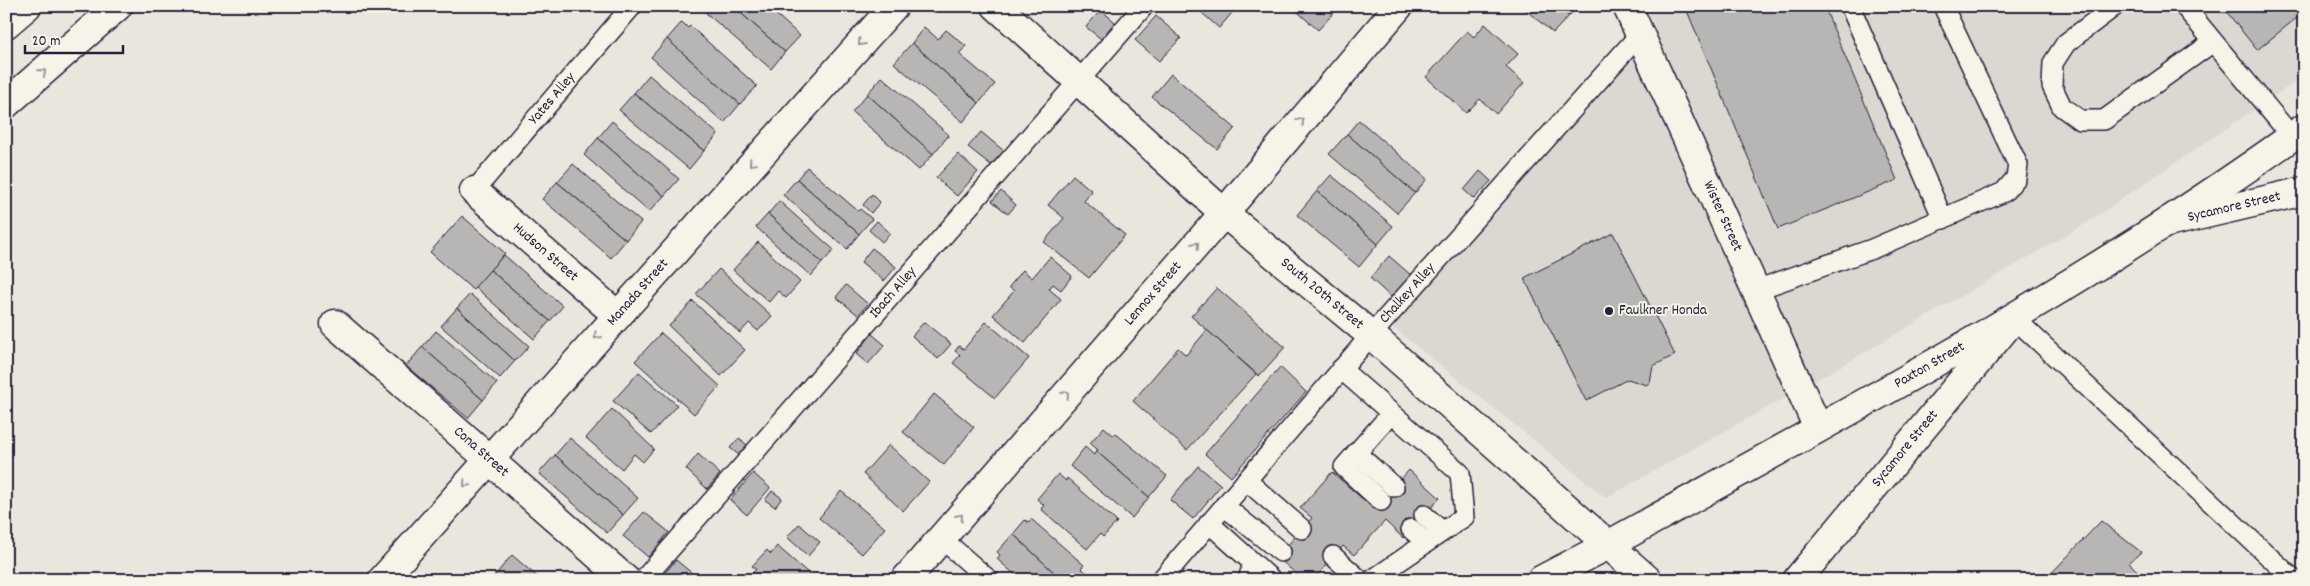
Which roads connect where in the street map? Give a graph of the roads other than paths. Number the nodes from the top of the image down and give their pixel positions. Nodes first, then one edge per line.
1 (27, 6) edge
2 (118, 6) edge
3 (632, 6) edge
4 (894, 6) edge
5 (996, 6) edge
6 (1144, 6) edge
7 (1399, 6) edge
8 (1627, 6) edge
9 (1850, 6) edge
10 (1944, 6) edge
11 (2115, 6) edge
12 (2184, 6) edge
13 (6, 24) edge
14 (1640, 34) junction
15 (2213, 42) junction
16 (1079, 81) junction
17 (6, 104) edge
18 (2298, 132) edge
19 (474, 191) joint
20 (2304, 191) edge
21 (1224, 213) junction
22 (1943, 219) junction
23 (2163, 224) junction
24 (1756, 290) junction
25 (617, 314) junction
26 (2014, 318) junction
27 (335, 324) dead end
28 (1371, 334) junction
29 (1341, 369) junction
30 (1392, 414) junction
31 (1818, 428) junction
32 (1356, 453) junction
33 (487, 460) junction
34 (1246, 480) junction
35 (1394, 487) dead end
36 (1381, 501) dead end
37 (1224, 506) junction
38 (1424, 514) dead end
39 (1209, 523) junction
40 (1302, 529) dead end
41 (1411, 529) dead end
42 (1442, 531) junction
43 (941, 538) junction
44 (1426, 542) junction
45 (1608, 545) junction
46 (1281, 552) dead end
47 (1333, 556) dead end
48 (1250, 571) edge
49 (1373, 579) edge
50 (382, 580) edge
51 (626, 580) edge
52 (643, 580) edge
53 (905, 580) edge
54 (990, 580) edge
55 (1161, 580) edge
56 (1272, 580) edge
57 (1541, 580) edge
58 (1648, 580) edge
59 (1796, 580) edge
60 (2294, 580) edge

1 - 13 main road
17 -> 2 main road
3 - 19 lane, Yates Alley
4 -> 25 main road, Manada Street
5 - 16 main road, South 20th Street
6 - 16 lane, Ibach Alley
21 -> 7 main road, Lennox Street
8 - 14 main road, Wister Street
9 - 22 lane
10 - 22 lane
11 - 15 lane
12 - 15 lane
14 - 24 main road, Wister Street
14 - 28 lane, Chalkey Alley
15 - 18 lane
16 - 21 main road, South 20th Street
16 - 52 lane, Ibach Alley
18 - 23 main road, Paxton Street
19 - 25 main road, Hudson Street
20 - 23 main road, Sycamore Street
21 - 28 main road, South 20th Street
43 -> 21 main road, Lennox Street
22 - 24 lane
23 - 26 main road, Paxton Street
24 - 31 main road, Wister Street
25 -> 33 main road, Manada Street
26 - 31 main road, Paxton Street
26 - 59 main road, Sycamore Street
26 - 60 lane
27 - 33 main road, Cona Street
28 - 29 lane, Chalkey Alley
28 - 45 main road, South 20th Street
29 - 30 lane
29 - 34 lane, Chalkey Alley
30 - 32 lane
30 - 42 lane
31 - 45 main road, Paxton Street
32 - 35 lane
32 - 36 lane
33 -> 50 main road, Manada Street
33 - 51 main road, Cona Street
34 - 37 lane, Chalkey Alley
34 - 40 lane
37 - 39 lane, Chalkey Alley
37 - 46 lane
38 - 42 lane
39 - 48 lane
39 - 55 lane, Chalkey Alley
41 - 44 lane
42 - 44 lane
43 - 53 main road, Lennox Street
43 - 54 lane
44 - 49 lane
45 - 57 main road, Paxton Street
45 - 58 main road, South 20th Street
47 - 49 lane
48 - 56 lane

